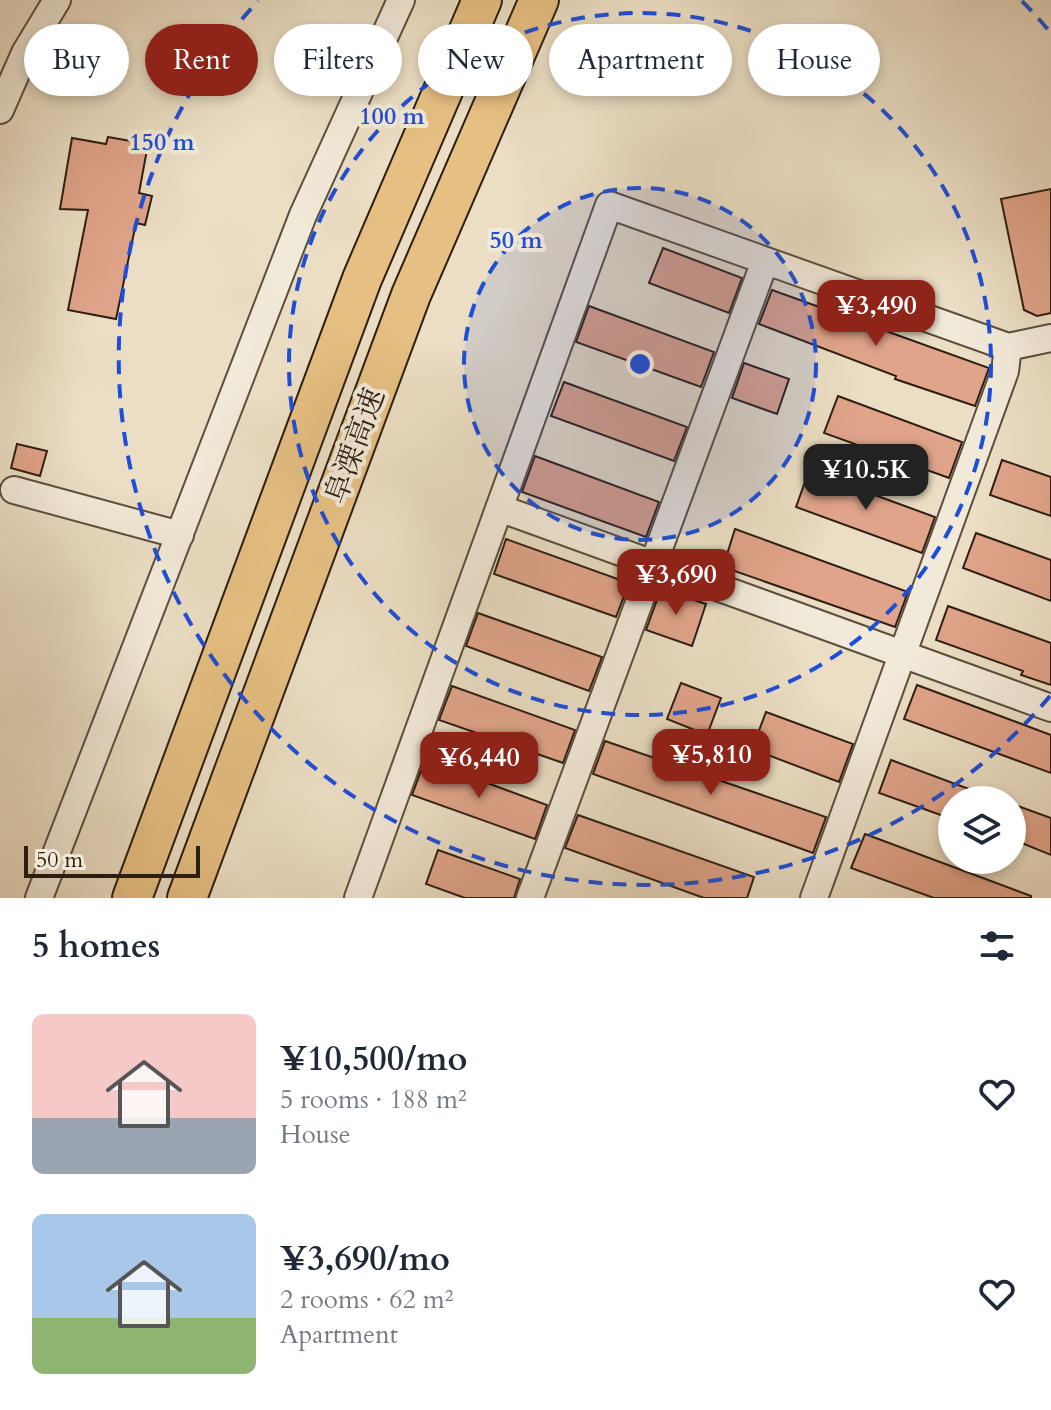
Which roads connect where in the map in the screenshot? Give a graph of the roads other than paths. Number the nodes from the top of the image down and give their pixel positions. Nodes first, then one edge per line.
1 (57, 0) edge
2 (401, 0) edge
3 (482, 0) edge
4 (539, 0) edge
5 (0, 110) edge
6 (765, 261) junction
7 (1051, 338) edge
8 (1008, 347) junction
9 (14, 490) dead end
10 (499, 508) junction
11 (180, 535) junction
12 (653, 564) junction
13 (903, 654) junction
14 (1051, 708) edge
15 (39, 898) edge
16 (132, 898) edge
17 (187, 898) edge
18 (358, 898) edge
19 (530, 898) edge
20 (814, 898) edge

1 - 5 street
2 - 11 street
3 - 16 highway, 阜溧高速
4 - 17 highway, 阜溧高速
6 - 8 street
6 - 10 street
6 - 12 street
7 - 8 street
8 - 13 street
9 - 11 street
10 - 12 street
10 - 18 street
11 - 15 street
12 - 13 street
12 - 19 street
13 - 14 street
13 - 20 street

